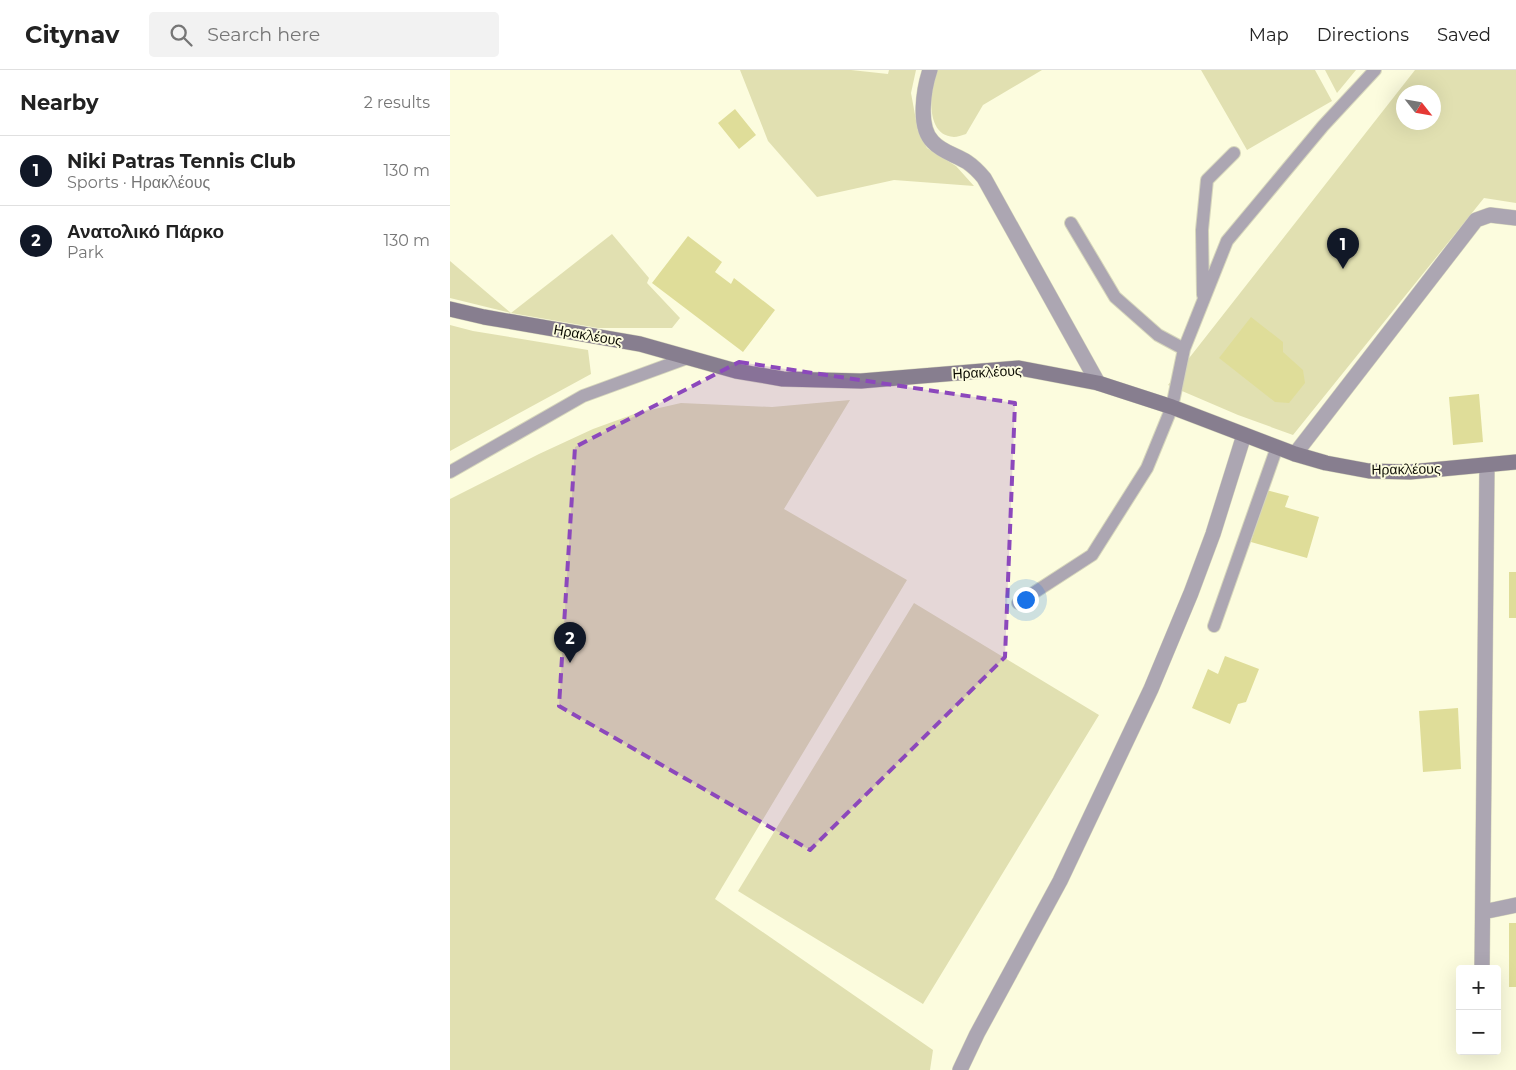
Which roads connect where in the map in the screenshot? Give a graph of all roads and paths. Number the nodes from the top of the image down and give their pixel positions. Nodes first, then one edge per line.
1 (930, 70) edge
2 (1375, 70) edge
3 (1234, 153) dead end
4 (1516, 218) edge
5 (1071, 223) dead end
6 (1203, 302) junction
7 (450, 309) edge
8 (1184, 349) junction
9 (687, 358) junction
10 (1098, 383) junction
11 (1172, 407) junction
12 (1244, 435) junction
13 (1277, 447) junction
14 (1295, 454) junction
15 (1516, 462) edge
16 (1487, 465) junction
17 (450, 472) edge
18 (1018, 603) dead end
19 (1214, 626) dead end
20 (1516, 905) edge
21 (1483, 912) junction
22 (1482, 965) edge
23 (960, 1070) edge

1 - 10 street
2 - 6 lane
3 - 6 lane
4 - 14 street
5 - 8 lane
6 - 8 lane
7 - 9 street, Ηρακλέους
8 - 11 lane
9 - 10 street, Ηρακλέους
9 - 17 lane
10 - 11 street, Ηρακλέους
11 - 12 street, Ηρακλέους
11 - 18 lane
12 - 13 street, Ηρακλέους
12 - 23 street
13 - 14 street, Ηρακλέους
13 - 19 lane
14 - 16 street, Ηρακλέους
15 - 16 street, Ηρακλέους
16 - 21 street
20 - 21 street
21 - 22 street

